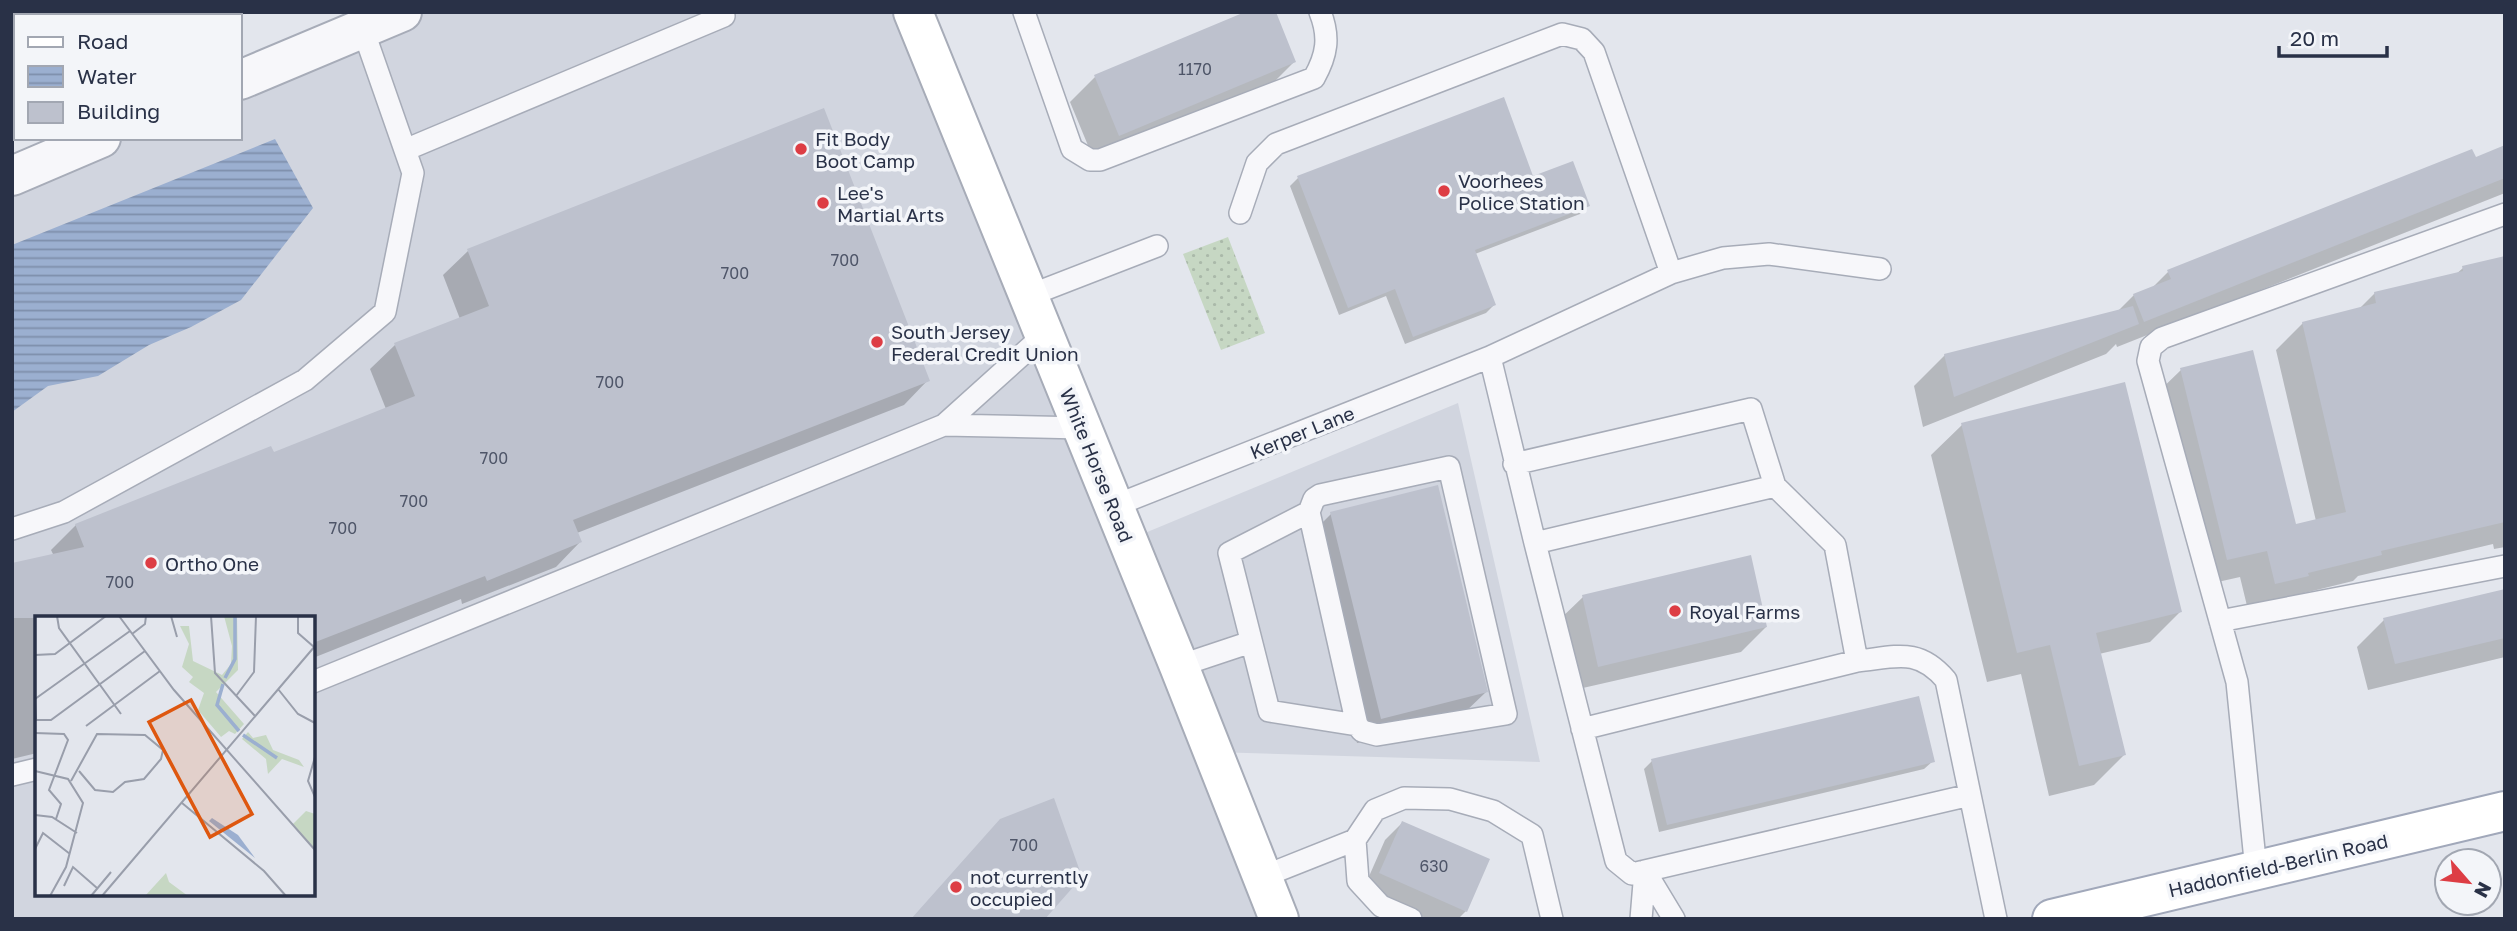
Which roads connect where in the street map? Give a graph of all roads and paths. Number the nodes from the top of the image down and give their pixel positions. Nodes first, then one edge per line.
1 (402, 12) edge
2 (913, 12) edge
3 (1024, 12) edge
4 (724, 16) dead end
5 (1322, 18) edge
6 (359, 20) edge
7 (242, 79) edge
8 (96, 140) edge
9 (405, 150) junction
10 (12, 176) edge
11 (1240, 213) dead end
12 (2505, 214) edge
13 (1157, 246) dead end
14 (1880, 269) dead end
15 (1671, 273) junction
16 (1028, 296) junction
17 (1044, 335) junction
18 (1490, 357) junction
19 (944, 425) junction
20 (1082, 428) junction
21 (1514, 464) junction
22 (1775, 486) junction
23 (1114, 506) junction
24 (1309, 512) junction
25 (12, 529) edge
26 (1535, 542) junction
27 (2505, 566) edge
28 (2220, 621) junction
29 (1251, 642) junction
30 (1857, 661) junction
31 (1179, 666) junction
32 (315, 681) edge
33 (1357, 725) junction
34 (1582, 729) junction
35 (35, 769) edge
36 (12, 775) edge
37 (1970, 795) junction
38 (2505, 811) edge
39 (1355, 840) junction
40 (2256, 870) junction
41 (1645, 871) junction
42 (1262, 877) junction
43 (1279, 919) edge
44 (1411, 919) edge
45 (1552, 919) edge
46 (1641, 919) edge
47 (1674, 919) edge
48 (1996, 919) edge
49 (2052, 919) edge

1 - 6 street
2 - 16 main road, White Horse Road
3 - 5 lane
4 - 9 lane
6 - 7 street
6 - 9 lane
8 - 10 street
9 - 25 lane
11 - 15 lane
12 - 28 lane
13 - 16 lane
14 - 15 lane, Kerper Lane
15 - 18 lane, Kerper Lane
16 - 17 main road, White Horse Road
17 - 19 lane
17 - 20 main road, White Horse Road
18 - 21 lane
18 - 23 lane, Kerper Lane
19 - 20 lane
19 - 32 lane
20 - 23 main road, White Horse Road
21 - 22 lane
21 - 26 lane
22 - 26 lane
22 - 30 lane
23 - 31 main road, White Horse Road
24 - 29 lane
24 - 33 lane
24 - 33 lane
26 - 34 lane
27 - 28 lane
28 - 40 lane
29 - 31 lane
29 - 33 lane
30 - 34 lane
30 - 37 lane
31 - 42 main road, White Horse Road
34 - 41 lane
35 - 36 lane
37 - 41 lane
37 - 48 lane
38 - 40 main road, Haddonfield-Berlin Road
39 - 42 lane
39 - 44 lane
39 - 45 lane
40 - 49 main road, Haddonfield-Berlin Road
41 - 46 lane
41 - 47 lane
42 - 43 main road, White Horse Road

